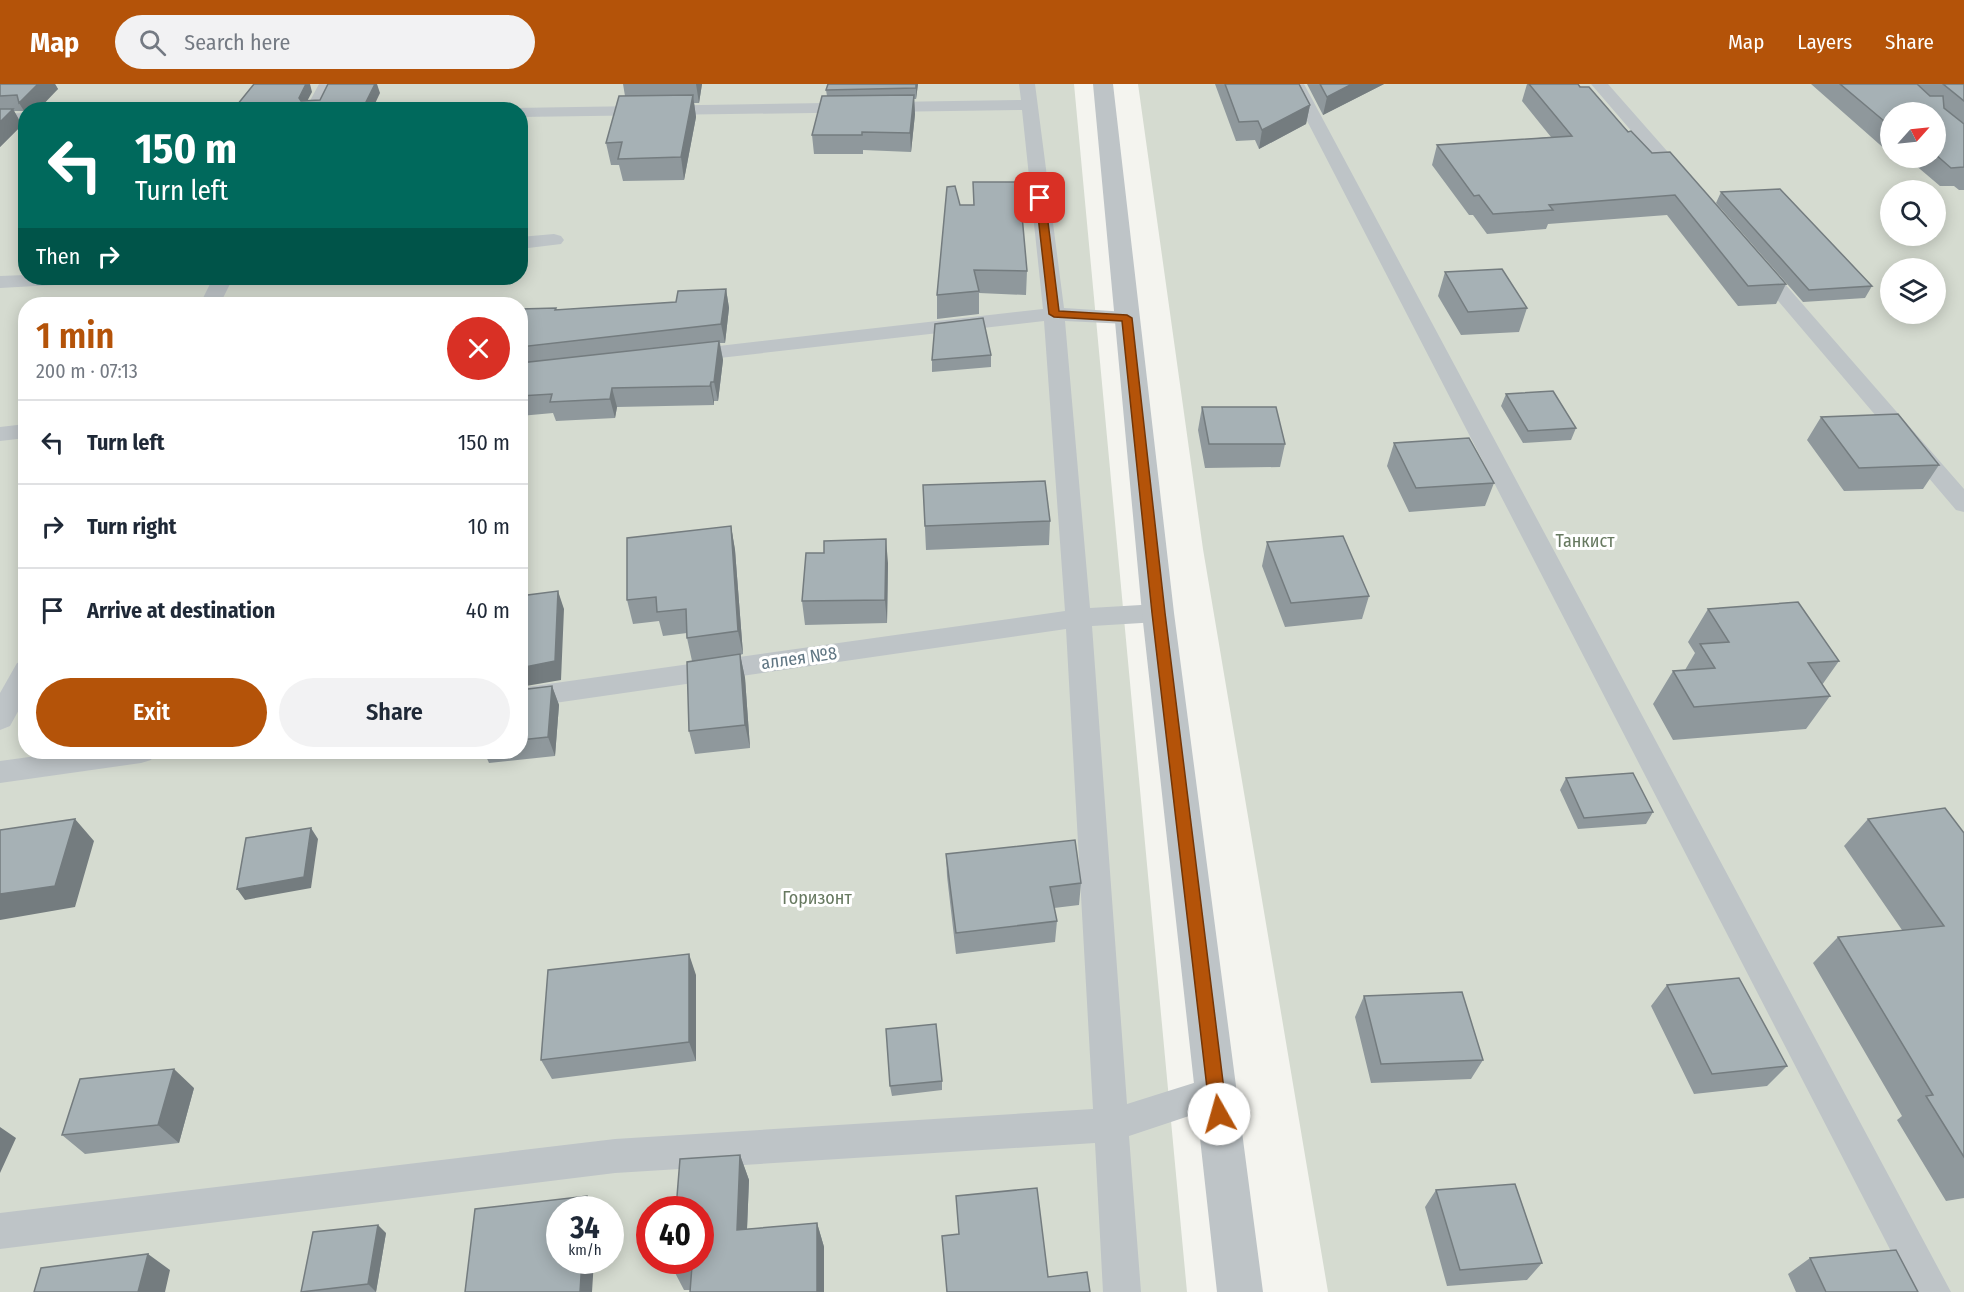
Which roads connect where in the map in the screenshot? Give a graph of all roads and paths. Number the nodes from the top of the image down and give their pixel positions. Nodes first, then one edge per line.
1 (327, 84) edge
2 (1103, 84) edge
3 (1296, 84) edge
4 (1599, 84) edge
5 (1028, 95) edge
6 (317, 102) edge
7 (528, 112) edge
8 (0, 118) edge
9 (18, 118) edge
10 (1693, 191) edge
11 (554, 240) dead end
12 (528, 242) edge
13 (1747, 253) edge
14 (18, 281) edge
15 (0, 282) edge
16 (1054, 314) junction
17 (1127, 318) junction
18 (663, 359) edge
19 (18, 432) edge
20 (0, 434) edge
21 (1964, 504) edge
22 (1158, 613) junction
23 (1078, 618) junction
24 (18, 685) edge
25 (528, 697) edge
26 (0, 719) edge
27 (92, 759) edge
28 (0, 772) edge
29 (1216, 1092) junction
30 (1112, 1125) junction
31 (0, 1231) edge
32 (1122, 1292) edge
33 (1240, 1292) edge
34 (1932, 1292) edge

1 - 6 lane
2 - 17 street
3 - 34 lane
4 - 10 lane
5 - 7 lane
5 - 16 lane
8 - 9 lane
11 - 12 lane
13 - 21 lane
14 - 15 lane
16 - 17 lane
16 - 18 lane
16 - 23 lane
17 - 22 street
19 - 20 lane
22 - 23 lane, аллея №8
22 - 29 street
23 - 25 lane, аллея №8
23 - 30 lane
24 - 26 lane
27 - 28 lane
29 - 30 lane
29 - 33 street
30 - 31 lane
30 - 32 lane

